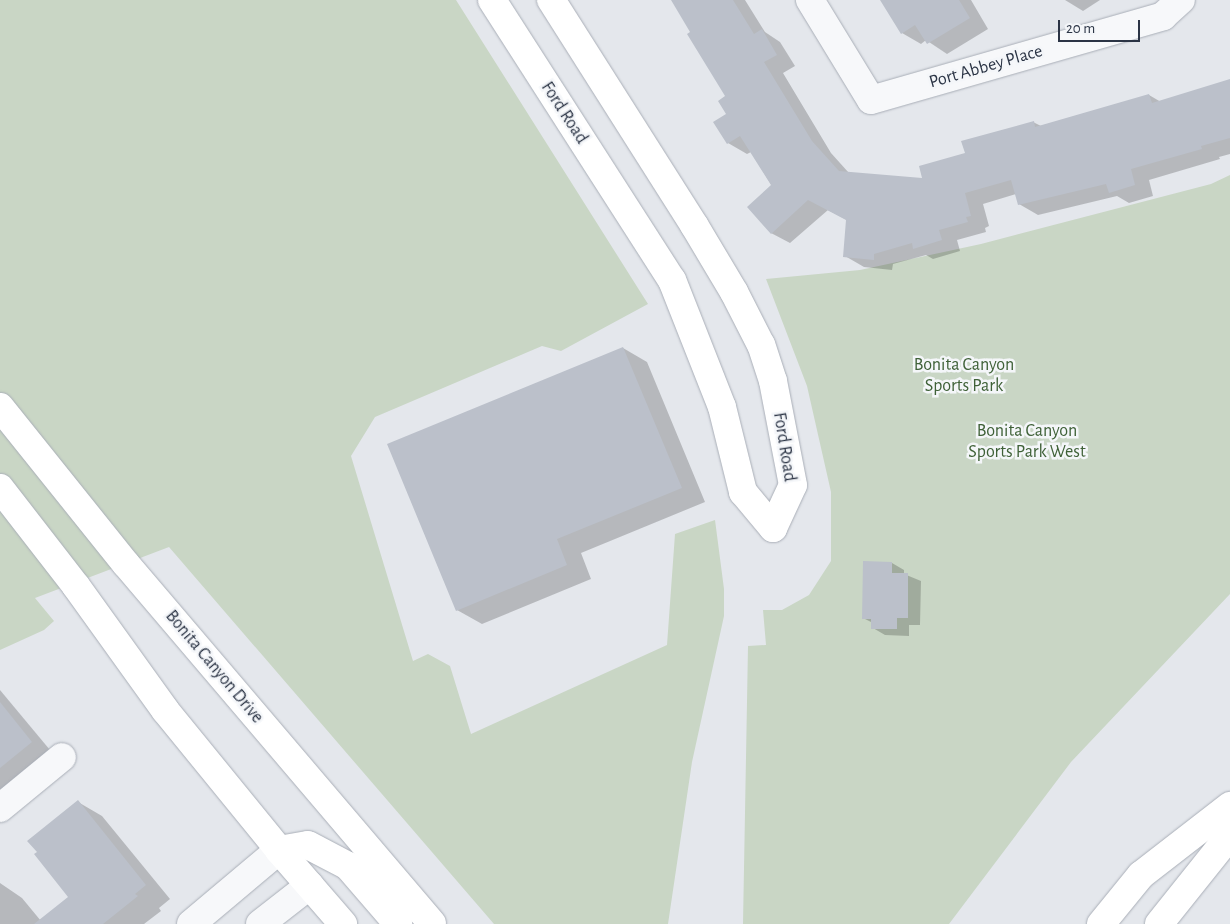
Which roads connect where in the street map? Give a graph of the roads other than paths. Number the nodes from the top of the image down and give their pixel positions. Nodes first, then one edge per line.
1 (492, 0) edge
2 (551, 0) edge
3 (810, 0) edge
4 (1181, 0) edge
5 (0, 407) edge
6 (0, 488) edge
7 (62, 757) dead end
8 (1230, 806) edge
9 (0, 808) edge
10 (1230, 835) edge
11 (279, 850) junction
12 (310, 885) junction
13 (191, 924) edge
14 (260, 924) edge
15 (343, 924) edge
16 (398, 924) edge
17 (432, 924) edge
18 (1101, 924) edge
19 (1159, 924) edge

1 - 2 main road, Ford Road
3 - 4 street, Port Abbey Place
5 - 17 main road, Bonita Canyon Drive
6 - 11 main road
7 - 9 street
8 - 18 main road
10 - 19 main road
11 - 12 main road
11 - 13 street
11 - 16 main road
12 - 14 street
12 - 15 main road

